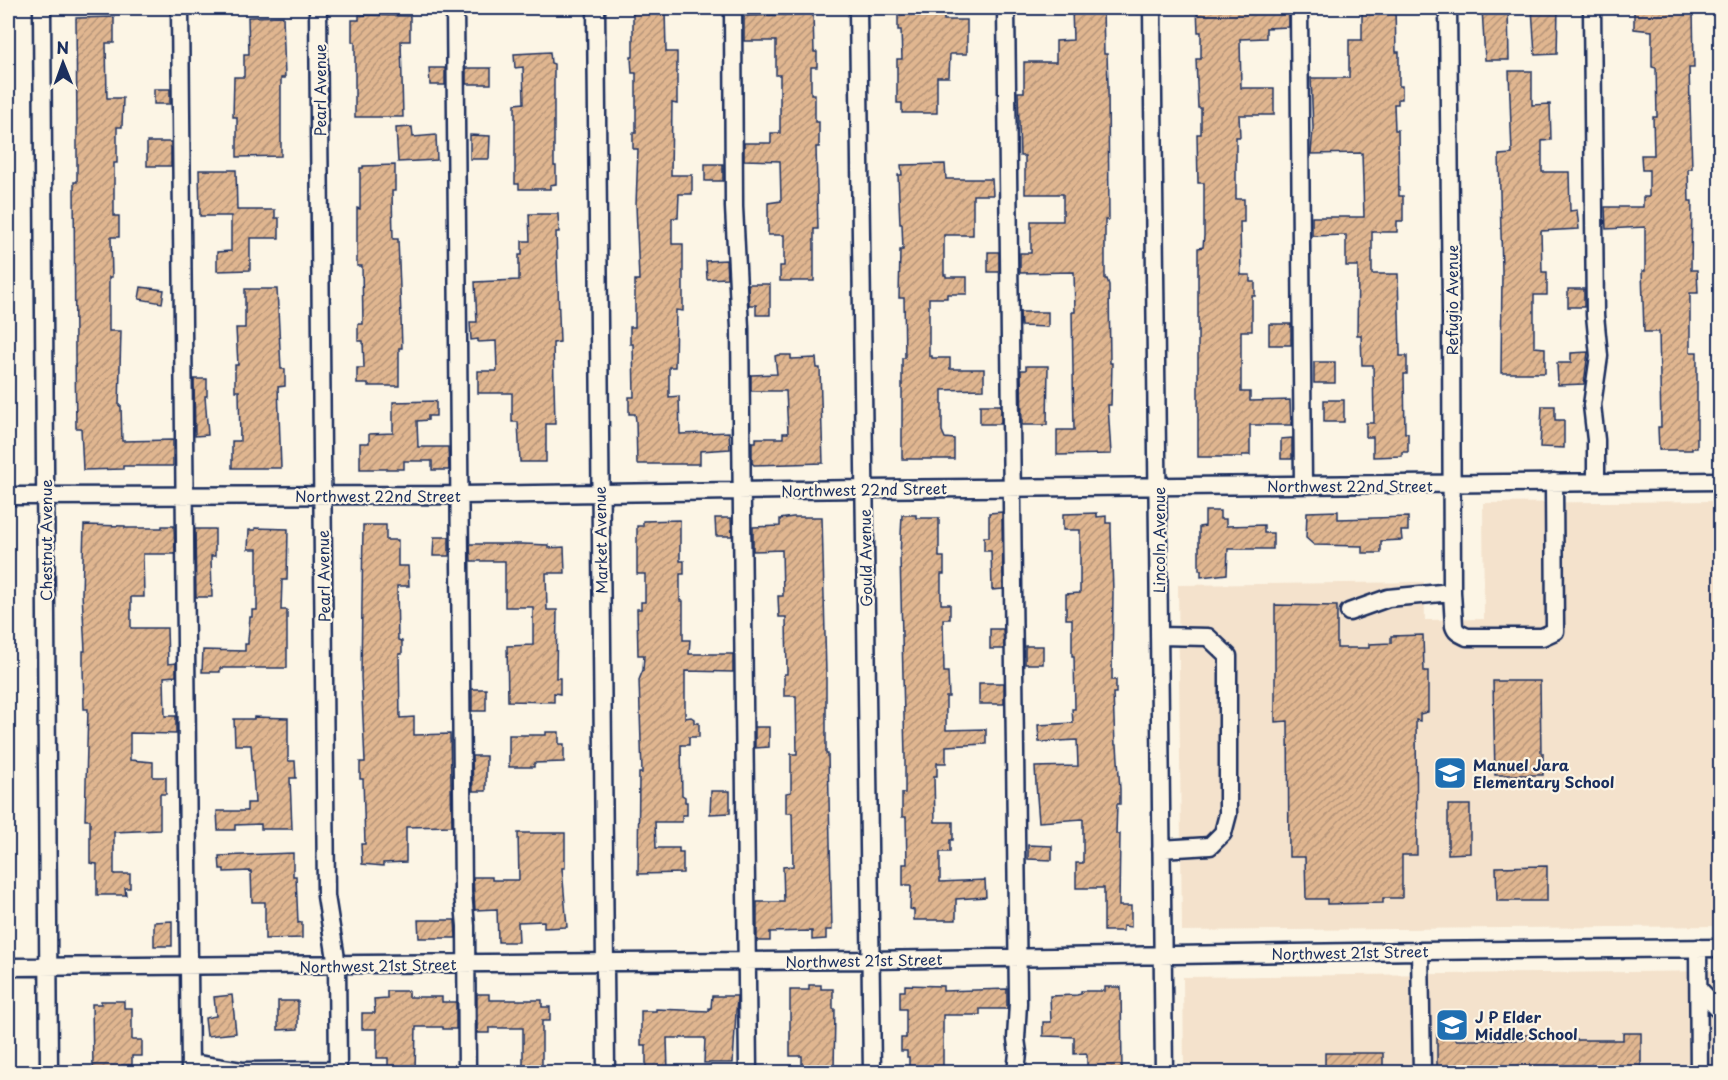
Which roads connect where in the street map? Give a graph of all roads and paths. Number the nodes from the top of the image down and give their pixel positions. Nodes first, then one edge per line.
1 (42, 8) edge
2 (180, 8) edge
3 (318, 8) edge
4 (456, 8) edge
5 (596, 8) edge
6 (733, 8) edge
7 (858, 8) edge
8 (1006, 8) edge
9 (1152, 8) edge
10 (1299, 8) edge
11 (1448, 8) edge
12 (1592, 8) edge
13 (1720, 481) edge
14 (1554, 482) junction
15 (1596, 482) junction
16 (1452, 484) junction
17 (1303, 485) junction
18 (1158, 486) junction
19 (1013, 488) junction
20 (864, 489) junction
21 (741, 491) junction
22 (599, 493) junction
23 (44, 495) junction
24 (461, 495) junction
25 (8, 496) edge
26 (184, 496) junction
27 (322, 496) junction
28 (1452, 592) junction
29 (1349, 612) dead end
30 (1159, 636) junction
31 (1161, 849) junction
32 (1698, 948) junction
33 (1720, 948) edge
34 (1420, 951) junction
35 (1161, 955) junction
36 (1017, 957) junction
37 (870, 960) junction
38 (746, 961) junction
39 (605, 962) junction
40 (466, 964) junction
41 (337, 965) junction
42 (8, 967) edge
43 (49, 967) junction
44 (189, 967) junction
45 (1699, 989) junction
46 (1720, 1011) edge
47 (190, 1068) edge
48 (338, 1071) edge
49 (50, 1072) edge
50 (242, 1072) edge
51 (467, 1072) edge
52 (606, 1072) edge
53 (748, 1072) edge
54 (872, 1072) edge
55 (1016, 1072) edge
56 (1164, 1072) edge
57 (1422, 1072) edge
58 (1699, 1072) edge

1 - 23 street, Chestnut Avenue
2 - 26 street
3 - 27 street, Pearl Avenue
4 - 24 street
5 - 22 street, Market Avenue
6 - 21 street
7 - 20 street, Gould Avenue
8 - 19 street
9 - 18 street, Lincoln Avenue
10 - 17 street
11 - 16 street, Refugio Avenue
12 - 15 street
13 - 15 street, Northwest 22nd Street
14 - 15 street, Northwest 22nd Street
14 - 16 street, Northwest 22nd Street
14 - 28 street, Refugio Avenue
16 - 17 street, Northwest 22nd Street
16 - 28 street, Refugio Avenue
17 - 18 street, Northwest 22nd Street
18 - 19 street, Northwest 22nd Street
18 - 30 street, Lincoln Avenue
19 - 20 street, Northwest 22nd Street
19 - 36 street
20 - 21 street, Northwest 22nd Street
20 - 37 street, Gould Avenue
21 - 22 street, Northwest 22nd Street
21 - 38 street
22 - 24 street, Northwest 22nd Street
22 - 39 street, Market Avenue
23 - 25 street, Northwest 22nd Street
23 - 26 street, Northwest 22nd Street
23 - 43 street, Chestnut Avenue
24 - 27 street, Northwest 22nd Street
24 - 40 street
26 - 27 street, Northwest 22nd Street
26 - 44 street
27 - 41 street, Pearl Avenue
28 - 29 street
30 - 31 street, Lincoln Avenue
30 - 31 street
31 - 35 street, Lincoln Avenue
32 - 33 street, Northwest 21st Street
32 - 34 street, Northwest 21st Street
32 - 45 street
34 - 35 street, Northwest 21st Street
34 - 57 street
35 - 36 street, Northwest 21st Street
35 - 56 street, Lincoln Avenue
36 - 37 street, Northwest 21st Street
36 - 55 street
37 - 38 street, Northwest 21st Street
37 - 54 street, Gould Avenue
38 - 39 street, Northwest 21st Street
38 - 53 street
39 - 40 street, Northwest 21st Street
39 - 52 street, Market Avenue
40 - 41 street, Northwest 21st Street
40 - 51 street
41 - 44 street, Northwest 21st Street
41 - 48 street, Pearl Avenue
42 - 43 street, Northwest 21st Street
43 - 44 street, Northwest 21st Street
43 - 49 street, Chestnut Avenue
44 - 47 street
45 - 46 street
45 - 58 street
47 - 50 street
48 - 50 street

